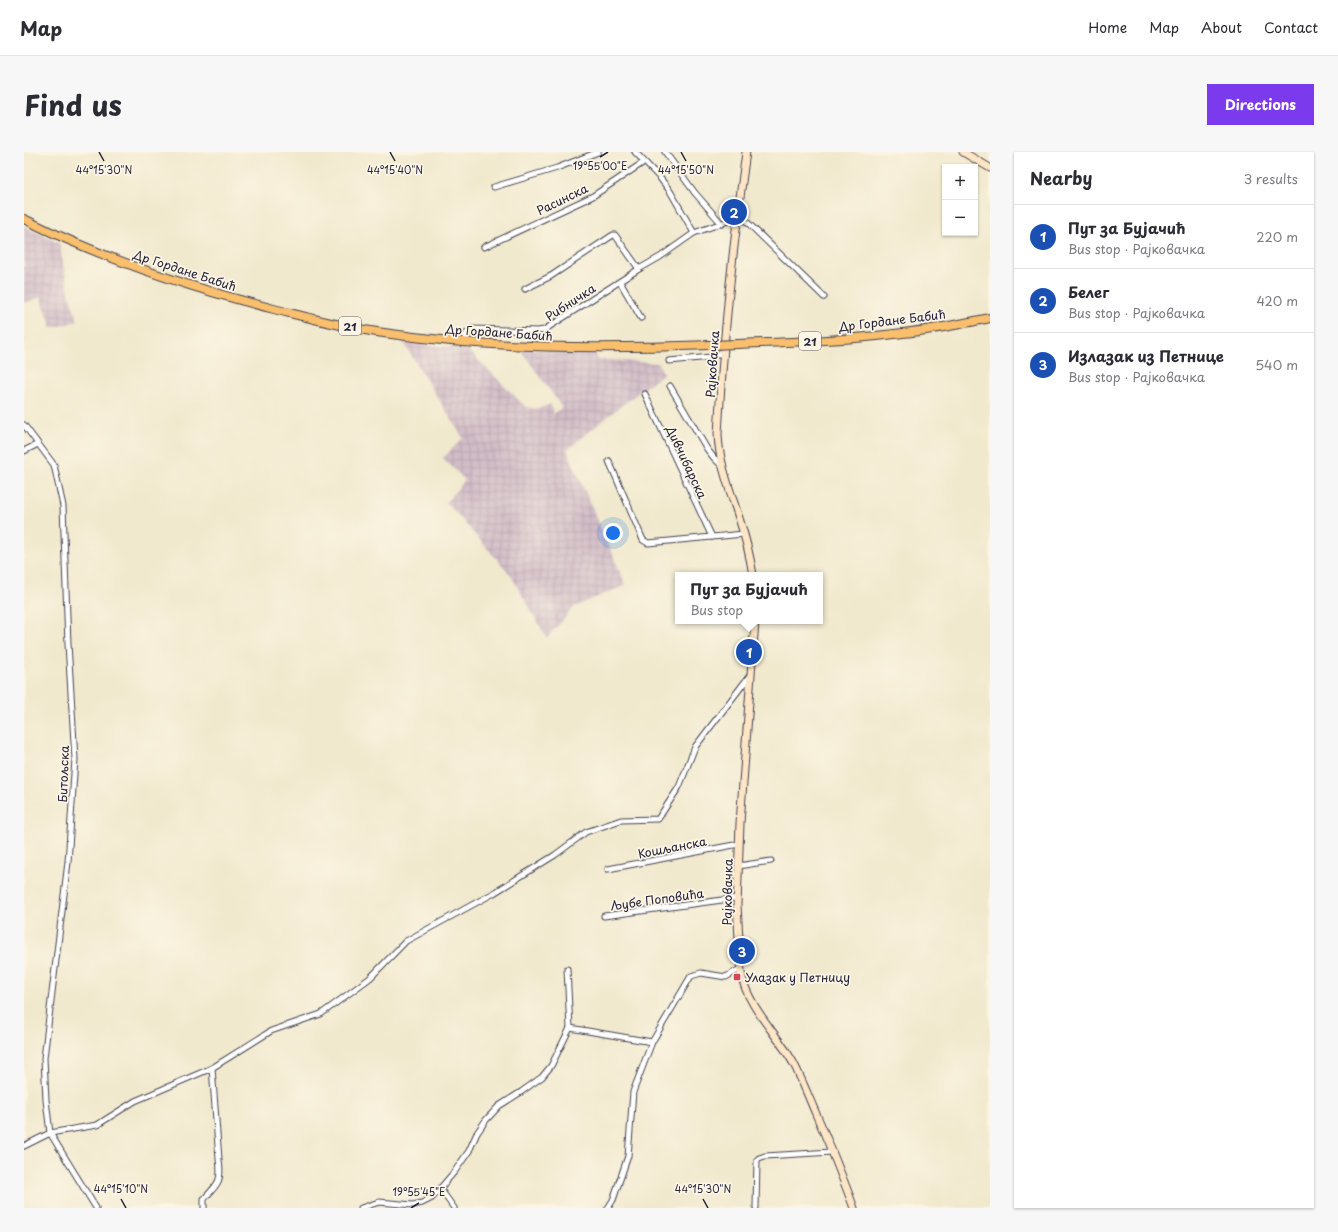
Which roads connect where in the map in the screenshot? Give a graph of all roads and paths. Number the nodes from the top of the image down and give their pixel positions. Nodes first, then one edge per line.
1 (598, 152) edge
2 (635, 152) edge
3 (665, 152) edge
4 (746, 152) edge
5 (963, 152) edge
6 (644, 162) junction
7 (990, 168) edge
8 (494, 187) dead end
9 (736, 218) junction
10 (24, 219) edge
11 (722, 224) junction
12 (694, 233) junction
13 (484, 247) dead end
14 (639, 269) junction
15 (620, 282) junction
16 (525, 288) dead end
17 (824, 297) dead end
18 (641, 318) dead end
19 (990, 318) edge
20 (464, 342) junction
21 (724, 352) junction
22 (669, 361) dead end
23 (670, 386) dead end
24 (645, 394) dead end
25 (24, 426) edge
26 (38, 444) junction
27 (24, 451) edge
28 (609, 461) dead end
29 (723, 467) junction
30 (744, 534) junction
31 (712, 537) junction
32 (752, 572) edge
33 (755, 624) edge
34 (752, 673) junction
35 (739, 844) junction
36 (771, 861) dead end
37 (738, 866) junction
38 (608, 869) dead end
39 (737, 898) junction
40 (604, 916) dead end
41 (567, 969) dead end
42 (740, 969) junction
43 (570, 1028) junction
44 (652, 1042) junction
45 (212, 1068) junction
46 (50, 1133) junction
47 (24, 1146) edge
48 (832, 1152) junction
49 (441, 1190) junction
50 (96, 1208) edge
51 (204, 1208) edge
52 (361, 1208) edge
53 (454, 1208) edge
54 (608, 1208) edge
55 (756, 1208) edge
56 (854, 1208) edge

1 - 8 street
2 - 6 street
3 - 11 street
4 - 9 main road, Рајковачка
5 - 7 main road
6 - 12 street
6 - 13 street, Расинска
9 - 11 street, Рибничка
9 - 17 street
9 - 21 main road, Рајковачка
10 - 20 main road, Др Гордане Бабић / 21
11 - 12 street, Рибничка
12 - 14 street, Рибничка
14 - 15 street, Рибничка
14 - 16 street
15 - 18 street
15 - 20 street, Рибничка
19 - 20 main road, Др Гордане Бабић / 21, bridge
21 - 22 street
21 - 29 main road, Рајковачка
23 - 29 street
24 - 31 street, Дивчибарска
25 - 26 street, Битољска
26 - 27 street
26 - 46 street, Битољска
28 - 31 street
29 - 30 main road, Рајковачка
30 - 31 street
30 - 32 main road, Рајковачка
33 - 34 main road, Рајковачка
34 - 35 main road, Рајковачка
34 - 45 street
35 - 37 main road, Рајковачка
35 - 38 street, Кошљанска
36 - 37 street
37 - 39 main road, Рајковачка
39 - 40 street, Љубе Поповића
39 - 42 main road, Рајковачка
41 - 43 street
42 - 44 street
42 - 48 main road, Рајковачка
43 - 44 street
43 - 49 street
44 - 54 street
45 - 46 street
45 - 51 street
46 - 47 street
46 - 50 street
48 - 55 street
48 - 56 main road, Рајковачка
49 - 52 street
49 - 53 street

